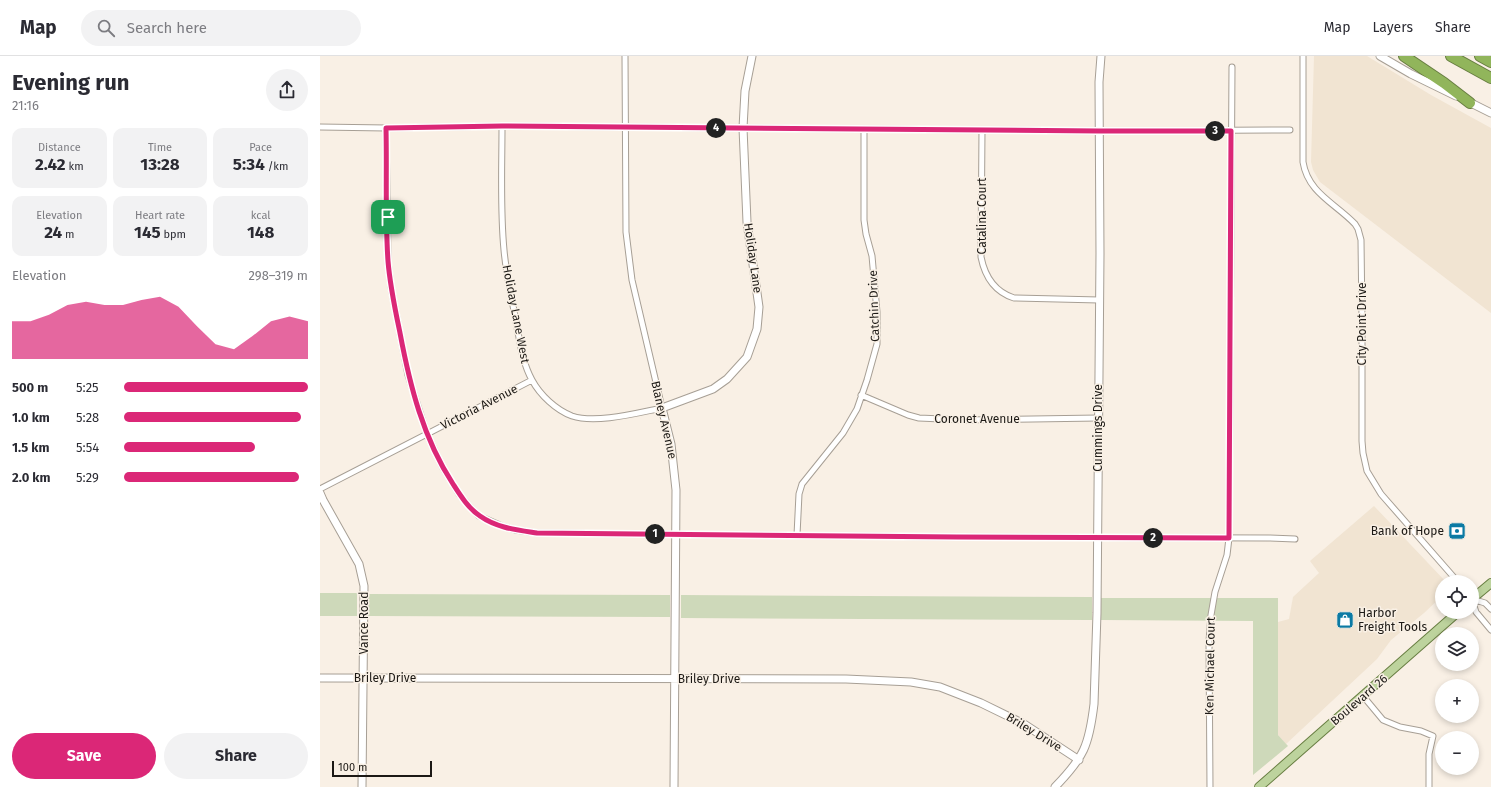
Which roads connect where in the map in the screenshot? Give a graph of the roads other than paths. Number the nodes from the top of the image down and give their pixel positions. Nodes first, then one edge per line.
1 (625, 56) edge
2 (752, 56) edge
3 (1101, 56) edge
4 (1303, 56) edge
5 (1380, 56) edge
6 (1404, 56) edge
7 (1451, 56) edge
8 (1480, 56) edge
9 (1491, 62) edge
10 (1232, 68) dead end
11 (1491, 78) edge
12 (1470, 103) junction
13 (1491, 114) edge
14 (502, 126) junction
15 (320, 127) edge
16 (386, 128) junction
17 (626, 128) junction
18 (744, 128) junction
19 (864, 129) junction
20 (982, 130) junction
21 (1290, 130) dead end
22 (1099, 131) junction
23 (1231, 131) junction
24 (1099, 300) junction
25 (532, 380) junction
26 (861, 395) junction
27 (662, 408) junction
28 (1098, 418) junction
29 (427, 434) junction
30 (320, 489) edge
31 (320, 493) edge
32 (676, 534) junction
33 (797, 535) junction
34 (1098, 538) junction
35 (1229, 538) junction
36 (1295, 539) dead end
37 (1452, 575) edge
38 (1491, 583) edge
39 (1479, 593) edge
40 (1479, 601) edge
41 (1491, 609) edge
42 (1479, 616) edge
43 (1450, 619) edge
44 (1491, 630) edge
45 (320, 678) edge
46 (363, 678) junction
47 (675, 679) junction
48 (1363, 696) junction
49 (1079, 760) junction
50 (362, 787) edge
51 (674, 787) edge
52 (1055, 787) edge
53 (1210, 787) edge
54 (1260, 787) edge
55 (1429, 787) edge

1 - 17 street, Blaney Avenue
2 - 18 street, Holiday Lane
3 - 22 street, Cummings Drive
4 - 37 street, City Point Drive
5 - 12 street
6 - 12 highway
7 - 11 highway
8 - 9 highway
10 - 23 street, Ken Michael Court
12 - 13 street
14 - 16 street
14 - 17 street
14 - 25 street, Holiday Lane West
15 - 16 street
16 - 29 street
17 - 18 street
17 - 27 street, Blaney Avenue
18 - 19 street
18 - 27 street, Holiday Lane
19 - 20 street
19 - 26 street, Catchin Drive
20 - 22 street
20 - 24 street, Catalina Court
21 - 23 street
22 - 23 street
22 - 24 street, Cummings Drive
23 - 35 street, Ken Michael Court
24 - 28 street, Cummings Drive
25 - 27 street, Holiday Lane West
25 - 29 street, Victoria Avenue
26 - 28 street, Coronet Avenue
26 - 33 street, Catchin Drive
27 - 32 street, Blaney Avenue
28 - 34 street, Cummings Drive
29 - 30 street, Victoria Avenue
29 - 32 street
31 - 46 street, Vance Road
32 - 33 street
32 - 47 street, Blaney Avenue
33 - 34 street
34 - 35 street
34 - 49 street, Cummings Drive
35 - 36 street
35 - 53 street, Ken Michael Court
38 - 39 main road
40 - 41 street
42 - 44 street
43 - 48 main road, Boulevard 26
45 - 46 street, Briley Drive
46 - 47 street, Briley Drive
46 - 50 street, Vance Road
47 - 49 street, Briley Drive
47 - 51 street, Blaney Avenue
48 - 54 main road, Boulevard 26
48 - 55 street
49 - 52 street, Cummings Drive

